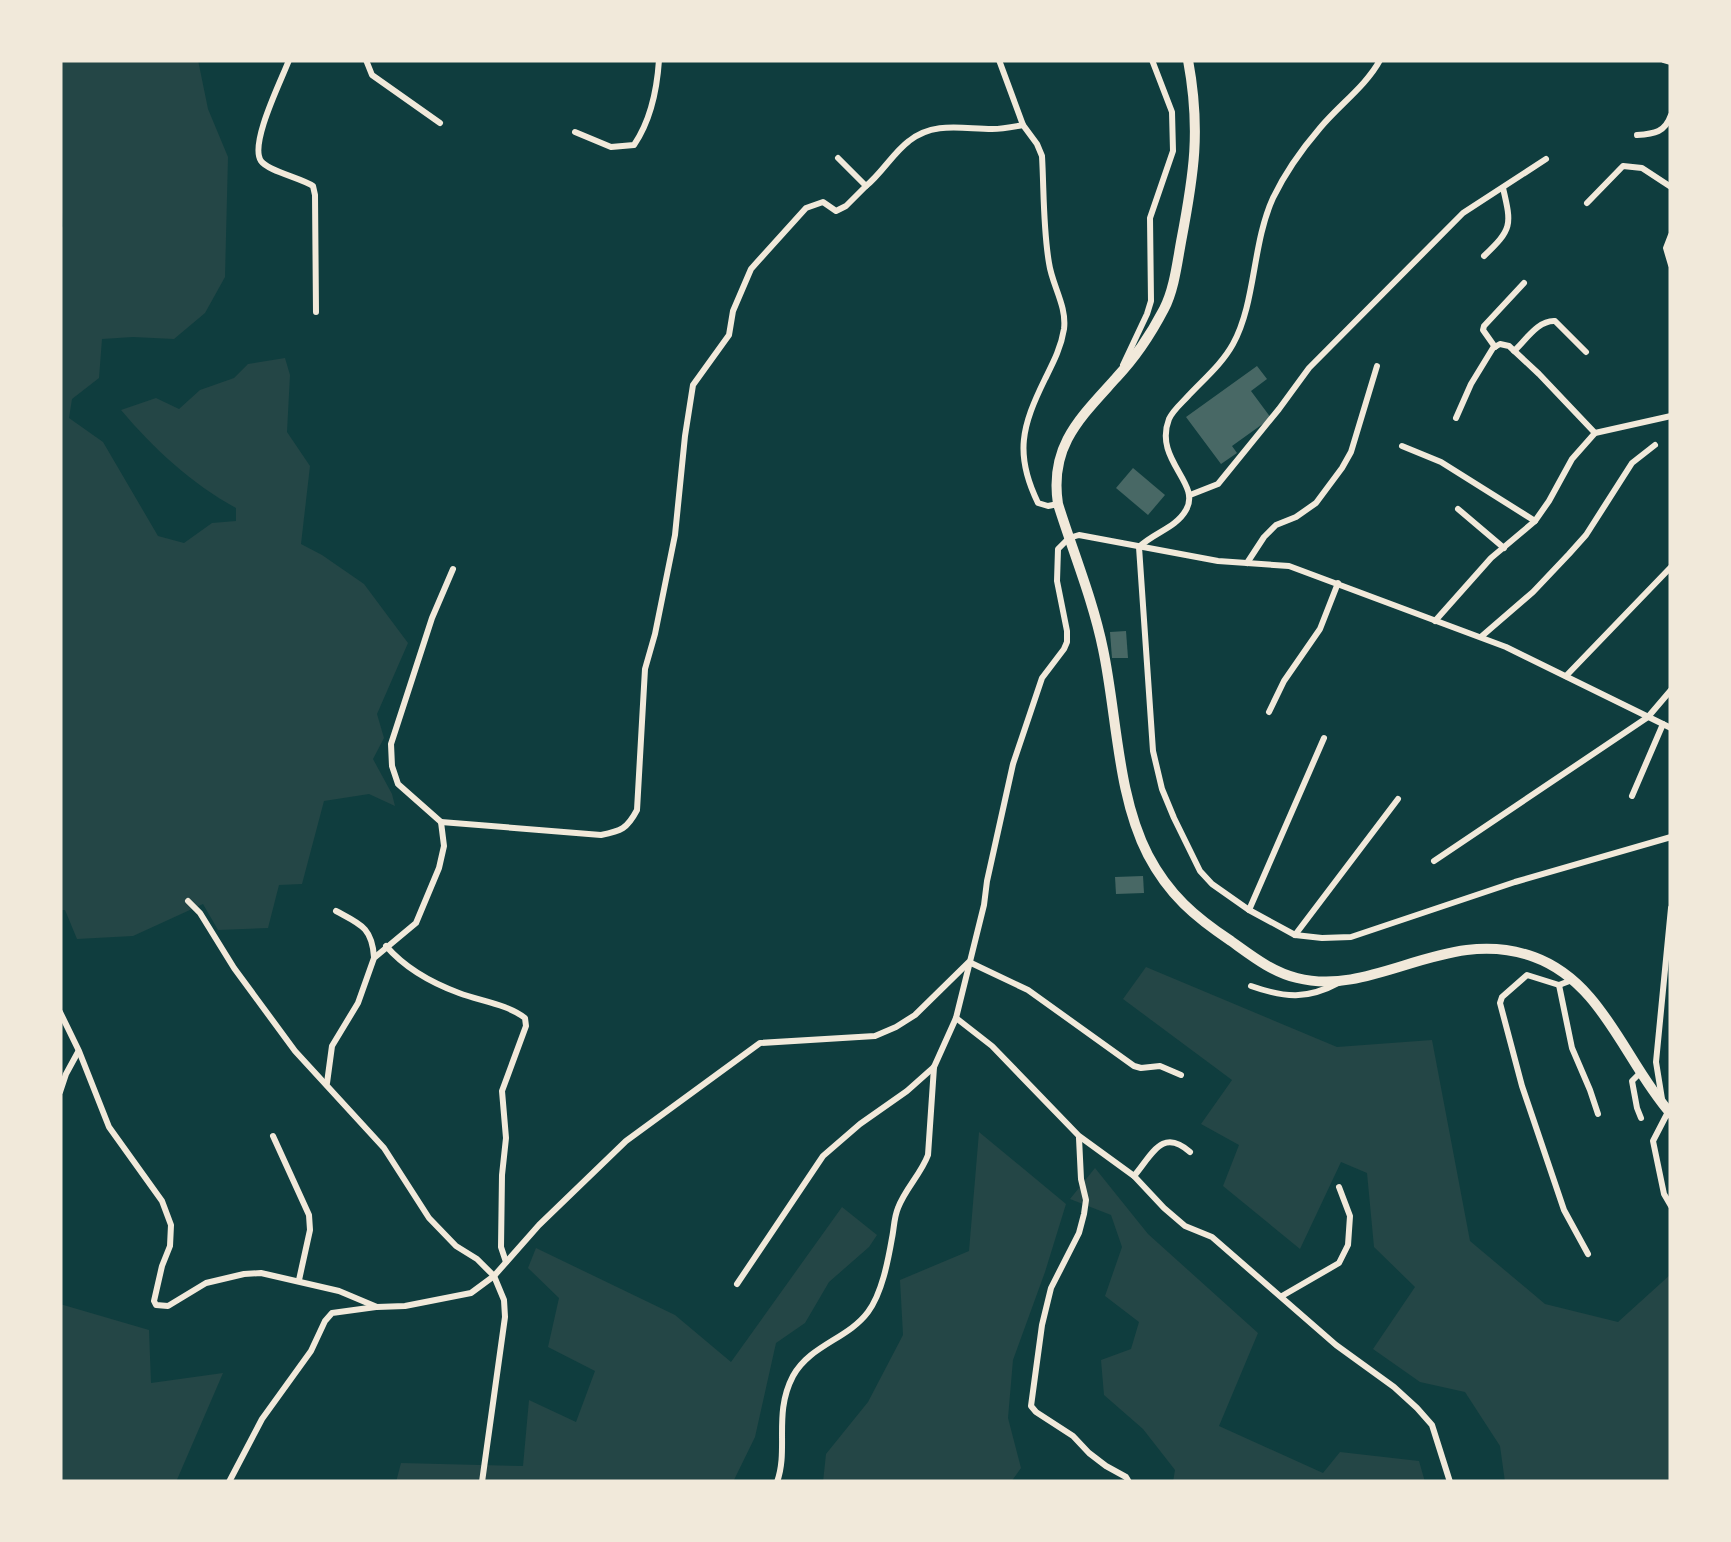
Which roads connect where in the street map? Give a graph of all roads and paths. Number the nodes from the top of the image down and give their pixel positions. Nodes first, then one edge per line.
1 (289, 60) edge
2 (366, 60) edge
3 (659, 60) edge
4 (999, 60) edge
5 (1152, 60) edge
6 (1188, 60) edge
7 (1380, 60) edge
8 (1664, 60) edge
9 (1671, 62) edge
10 (1671, 114) edge
11 (440, 123) dead end
12 (1023, 125) junction
13 (575, 132) dead end
14 (1637, 135) dead end
15 (838, 158) dead end
16 (1546, 160) dead end
17 (866, 186) junction
18 (1671, 187) edge
19 (1503, 188) junction
20 (1587, 203) dead end
21 (1671, 235) edge
22 (1484, 256) dead end
23 (1671, 264) edge
24 (1524, 283) dead end
25 (316, 312) dead end
26 (1495, 347) junction
27 (1514, 352) junction
28 (1586, 352) dead end
29 (1378, 366) dead end
30 (1118, 377) junction
31 (1671, 416) edge
32 (1456, 418) dead end
33 (1596, 433) junction
34 (1655, 445) dead end
35 (1402, 446) dead end
36 (1190, 495) junction
37 (1058, 504) junction
38 (1458, 509) dead end
39 (1534, 521) junction
40 (1069, 538) junction
41 (1139, 547) junction
42 (1504, 548) junction
43 (1247, 564) junction
44 (1671, 566) edge
45 (453, 569) dead end
46 (1338, 583) junction
47 (1436, 621) junction
48 (1480, 637) junction
49 (1566, 676) junction
50 (1671, 690) edge
51 (1269, 712) dead end
52 (1648, 716) junction
53 (1667, 726) edge
54 (1324, 738) dead end
55 (1632, 796) dead end
56 (1398, 799) dead end
57 (441, 822) junction
58 (1671, 837) edge
59 (1434, 861) dead end
60 (188, 902) dead end
61 (1671, 908) edge
62 (336, 910) dead end
63 (1248, 910) junction
64 (1295, 934) junction
65 (386, 946) junction
66 (374, 958) junction
67 (969, 962) junction
68 (1574, 979) junction
69 (1340, 982) junction
70 (1559, 984) junction
71 (1250, 986) dead end
72 (60, 1012) edge
73 (956, 1018) junction
74 (78, 1051) junction
75 (934, 1067) junction
76 (1640, 1073) junction
77 (1181, 1075) dead end
78 (327, 1084) junction
79 (60, 1092) edge
80 (1668, 1110) edge
81 (1598, 1114) dead end
82 (1642, 1118) dead end
83 (272, 1136) dead end
84 (1079, 1136) junction
85 (1190, 1152) dead end
86 (1134, 1176) junction
87 (1339, 1186) dead end
88 (1671, 1206) edge
89 (1588, 1254) dead end
90 (506, 1263) junction
91 (494, 1276) junction
92 (299, 1280) junction
93 (738, 1284) dead end
94 (1282, 1296) junction
95 (378, 1307) junction
96 (230, 1482) edge
97 (482, 1482) edge
98 (777, 1482) edge
99 (1129, 1482) edge
100 (1450, 1482) edge

1 - 25 street
2 - 11 street
3 - 13 street
4 - 12 street
5 - 30 street
6 - 30 main road
7 - 36 street
8 - 9 street
10 - 14 street
12 - 17 street
12 - 37 street
15 - 17 street
16 - 19 street
17 - 57 street
18 - 20 street
19 - 22 street
19 - 36 street
21 - 23 street
24 - 26 street
26 - 27 street
26 - 32 street
27 - 28 street
27 - 33 street
29 - 43 street
30 - 37 main road
31 - 33 street
33 - 39 street
34 - 48 street
35 - 39 street
36 - 41 street
37 - 40 main road
38 - 42 street
39 - 42 street
40 - 41 street
40 - 67 street
40 - 69 main road
41 - 43 street
41 - 63 street
42 - 47 street
43 - 46 street
44 - 49 street
45 - 57 street
46 - 47 street
46 - 51 street
47 - 48 street
48 - 49 street
49 - 52 street
50 - 52 street
52 - 53 street
52 - 59 street
53 - 55 street
54 - 63 street
56 - 64 street
57 - 65 street
58 - 64 street
60 - 78 street
61 - 80 street
62 - 66 street
63 - 64 street
65 - 66 street
65 - 90 street
66 - 78 street
67 - 73 street
67 - 77 street
67 - 90 street
68 - 69 main road
68 - 70 street
68 - 76 main road
69 - 71 street
70 - 81 street
70 - 89 street
72 - 74 street
73 - 75 street
73 - 84 street
74 - 79 street
74 - 92 street
75 - 93 street
75 - 98 street
76 - 80 main road
76 - 82 street
78 - 91 street
80 - 88 street
83 - 92 street
84 - 86 street
84 - 99 street
85 - 86 street
86 - 94 street
87 - 94 street
90 - 91 street
91 - 95 street
91 - 97 street
92 - 95 street
94 - 100 street
95 - 96 street

